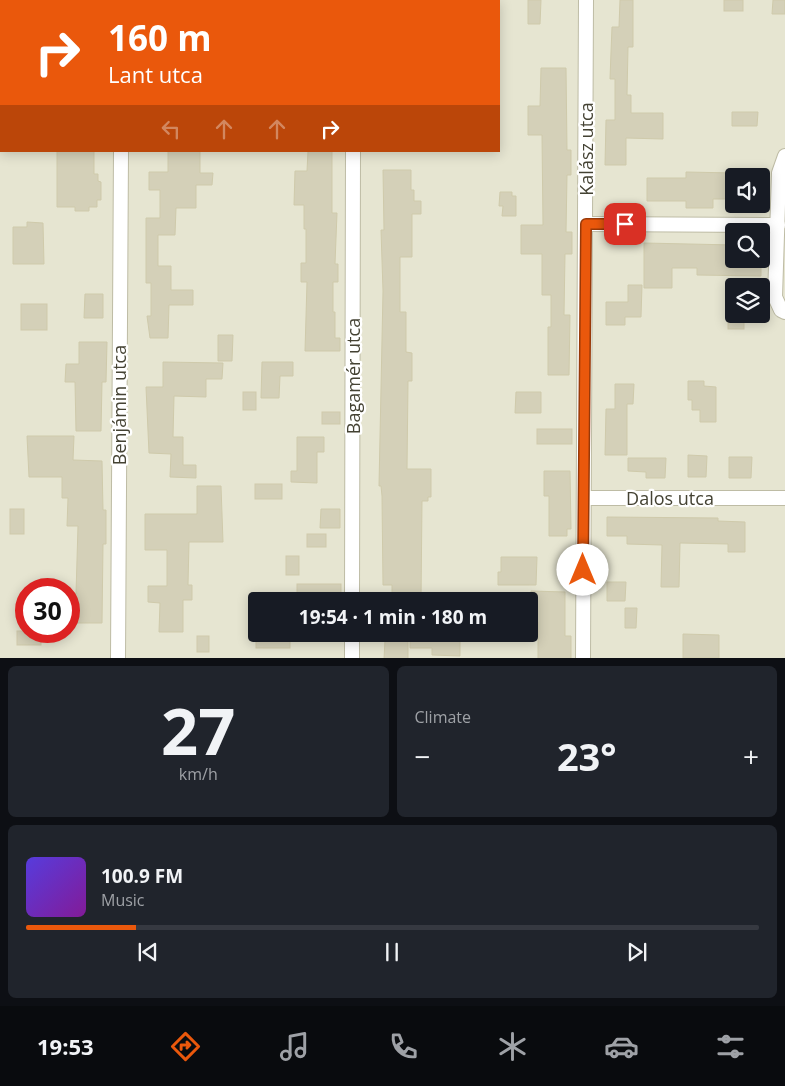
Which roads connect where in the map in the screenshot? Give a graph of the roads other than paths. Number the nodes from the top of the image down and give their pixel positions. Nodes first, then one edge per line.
1 (586, 0) edge
2 (121, 152) edge
3 (353, 152) edge
4 (785, 156) edge
5 (586, 224) junction
6 (771, 225) junction
7 (783, 311) edge
8 (584, 498) junction
9 (785, 498) edge
10 (352, 592) edge
11 (352, 642) edge
12 (118, 658) edge
13 (352, 658) edge
14 (583, 658) edge

1 - 5 street, Kalász utca
2 - 12 street, Benjámin utca
3 - 10 street, Bagamér utca
4 - 6 street
5 - 6 street
5 - 8 street, Kalász utca
6 - 7 street
8 - 9 street, Dalos utca
8 - 14 street, Kalász utca
11 - 13 street

